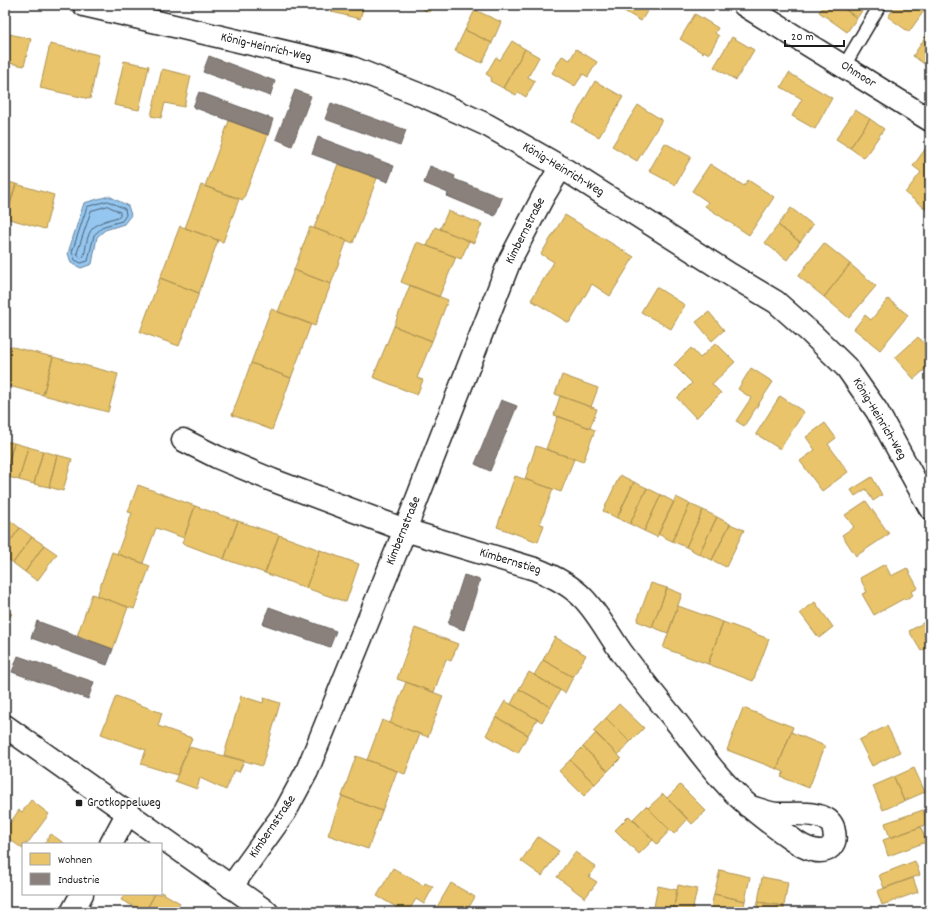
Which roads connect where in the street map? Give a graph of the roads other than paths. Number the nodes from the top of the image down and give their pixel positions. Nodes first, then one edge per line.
1 (84, 5) edge
2 (744, 5) edge
3 (880, 5) edge
4 (844, 66) junction
5 (930, 120) edge
6 (561, 167) junction
7 (184, 440) dead end
8 (930, 508) edge
9 (404, 530) junction
10 (5, 726) edge
11 (748, 806) dead end
12 (128, 814) junction
13 (111, 843) edge
14 (231, 887) junction
15 (81, 895) edge
16 (72, 912) edge
17 (267, 912) edge

1 - 6 street, König-Heinrich-Weg
2 - 4 street, Ohmoor
3 - 4 lane
4 - 5 street, Ohmoor
6 - 8 street, König-Heinrich-Weg
6 - 9 street, Kimbernstraße
7 - 9 street, Kimbernstieg
9 - 11 street, Kimbernstieg
9 - 14 street, Kimbernstraße
10 - 12 street
12 - 13 street
12 - 14 street
14 - 17 street
15 - 16 street

